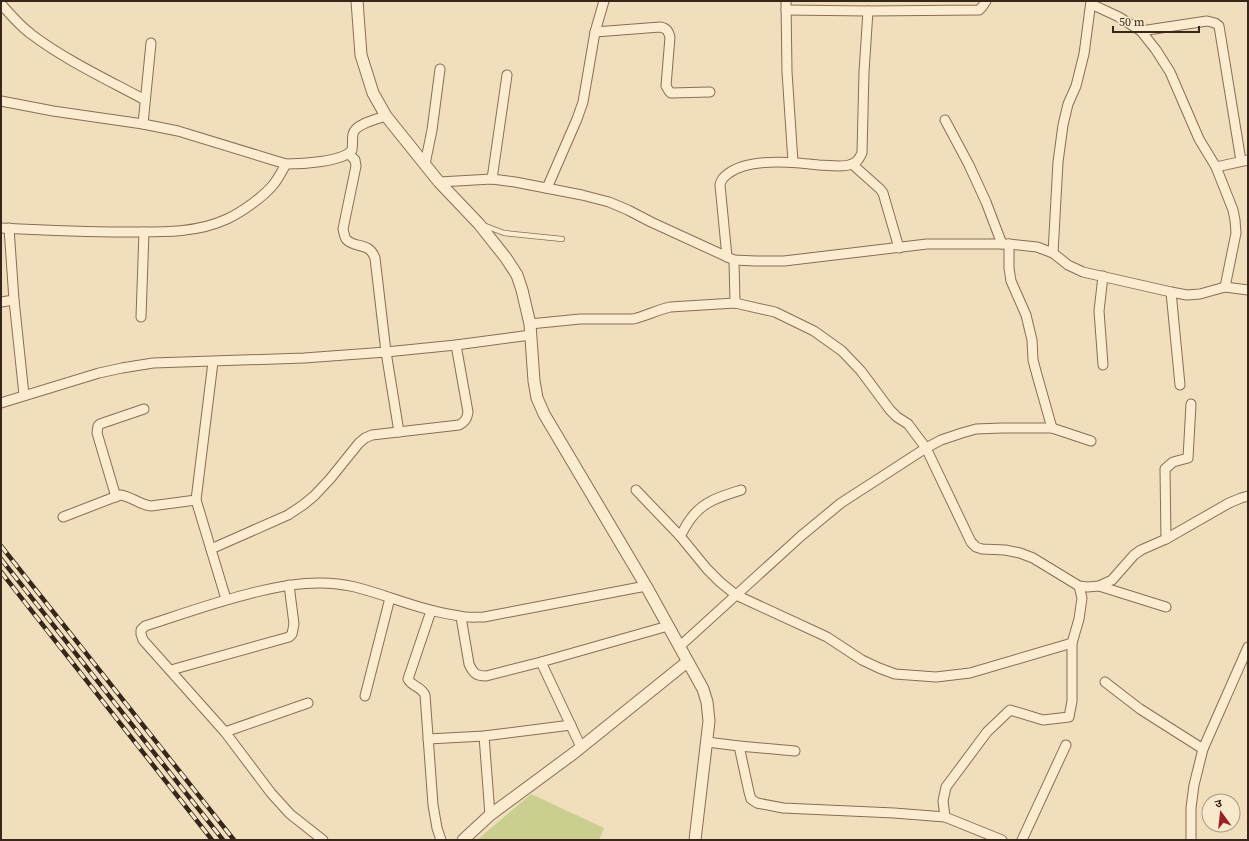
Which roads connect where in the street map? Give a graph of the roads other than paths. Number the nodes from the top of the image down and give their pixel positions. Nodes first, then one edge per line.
1 (357, 1) edge
2 (604, 1) edge
3 (986, 1) edge
4 (1091, 2) edge
5 (1, 4) edge
6 (786, 5) edge
7 (868, 11) junction
8 (1141, 31) junction
9 (595, 32) junction
10 (151, 42) dead end
11 (440, 69) dead end
12 (507, 75) dead end
13 (710, 92) dead end
14 (145, 100) junction
15 (1, 101) edge
16 (386, 116) junction
17 (945, 120) dead end
18 (144, 124) junction
19 (349, 154) junction
20 (1244, 161) edge
21 (793, 162) junction
22 (286, 164) junction
23 (424, 164) junction
24 (852, 164) junction
25 (1216, 167) junction
26 (492, 179) junction
27 (439, 182) junction
28 (548, 188) junction
29 (479, 224) junction
30 (5, 228) edge
31 (144, 232) junction
32 (562, 239) dead end
33 (1006, 244) junction
34 (899, 248) junction
35 (1053, 253) junction
36 (731, 258) junction
37 (1103, 276) junction
38 (1225, 287) junction
39 (1248, 290) edge
40 (1171, 292) junction
41 (14, 300) junction
42 (1, 302) edge
43 (735, 303) junction
44 (141, 317) dead end
45 (530, 329) junction
46 (456, 345) junction
47 (386, 352) junction
48 (214, 362) junction
49 (1104, 365) dead end
50 (1180, 385) dead end
51 (24, 395) junction
52 (1, 403) edge
53 (1191, 404) dead end
54 (144, 409) dead end
55 (1052, 428) junction
56 (399, 432) junction
57 (1091, 441) dead end
58 (926, 448) junction
59 (636, 490) dead end
60 (741, 490) dead end
61 (1248, 496) edge
62 (116, 497) junction
63 (196, 500) junction
64 (63, 517) dead end
65 (680, 536) junction
66 (1166, 539) junction
67 (211, 549) junction
68 (289, 585) junction
69 (646, 586) junction
70 (1079, 586) junction
71 (1099, 586) junction
72 (736, 595) junction
73 (390, 598) junction
74 (226, 599) junction
75 (1166, 607) dead end
76 (431, 610) junction
77 (461, 617) junction
78 (668, 626) junction
79 (1072, 643) junction
80 (1248, 646) edge
81 (680, 647) junction
82 (541, 662) junction
83 (687, 662) junction
84 (171, 670) junction
85 (1105, 682) dead end
86 (365, 696) dead end
87 (308, 703) dead end
88 (571, 726) junction
89 (225, 732) junction
90 (484, 736) junction
91 (428, 739) junction
92 (706, 742) junction
93 (1066, 745) dead end
94 (739, 746) junction
95 (581, 747) junction
96 (1203, 749) junction
97 (795, 751) dead end
98 (490, 815) junction
99 (945, 817) junction
100 (323, 840) edge
101 (441, 840) edge
102 (463, 840) edge
103 (696, 840) edge
104 (1002, 840) edge
105 (1022, 840) edge
106 (1191, 840) edge

1 - 16 street
2 - 9 street
3 - 7 street
4 - 8 street
4 - 35 street
5 - 14 street
6 - 7 street
6 - 21 street
7 - 24 street
8 - 20 street
8 - 25 street
9 - 13 street
9 - 28 street
10 - 14 street
11 - 23 street
12 - 26 street
14 - 18 street
15 - 18 street
16 - 19 street
16 - 23 street
17 - 33 street
18 - 22 street
19 - 22 street
19 - 47 street
20 - 25 street
21 - 24 street
21 - 36 street
22 - 31 street
23 - 27 street
24 - 34 street
25 - 38 street
26 - 27 street
26 - 28 street
27 - 29 street
28 - 36 street
29 - 32 lane
29 - 45 street
30 - 31 street
30 - 41 street
31 - 44 street
33 - 34 street
33 - 35 street
33 - 55 street
34 - 36 street
35 - 37 street
36 - 43 street
37 - 40 street
37 - 49 street
38 - 39 street
38 - 40 street
40 - 50 street
41 - 42 street
41 - 51 street
43 - 45 street
43 - 58 street
45 - 46 street
45 - 69 street
46 - 47 street
46 - 56 street
47 - 48 street
47 - 56 street
48 - 51 street
48 - 63 street
51 - 52 street
53 - 66 street
54 - 62 street
55 - 57 street
55 - 58 street
56 - 67 street
58 - 70 street
58 - 72 street
59 - 65 street
60 - 65 street
61 - 66 street
62 - 63 street
62 - 64 street
63 - 67 street
65 - 72 street
66 - 71 street
67 - 74 street
68 - 73 street
68 - 74 street
68 - 84 street
69 - 77 street
69 - 78 street
70 - 71 street
70 - 79 street
71 - 75 street
72 - 79 street
72 - 81 street
73 - 76 street
73 - 86 street
74 - 84 street
76 - 77 street
76 - 91 street
77 - 82 street
78 - 81 street
78 - 82 street
79 - 99 street
80 - 96 street
81 - 83 street
82 - 88 street
83 - 92 street
83 - 95 street
84 - 89 street
85 - 96 street
87 - 89 street
88 - 90 street
88 - 95 street
89 - 100 street
90 - 91 street
90 - 98 street
91 - 101 street
92 - 94 street
92 - 103 street
93 - 105 street
94 - 97 street
94 - 99 street
95 - 98 street
96 - 106 street
98 - 102 street
99 - 104 street

